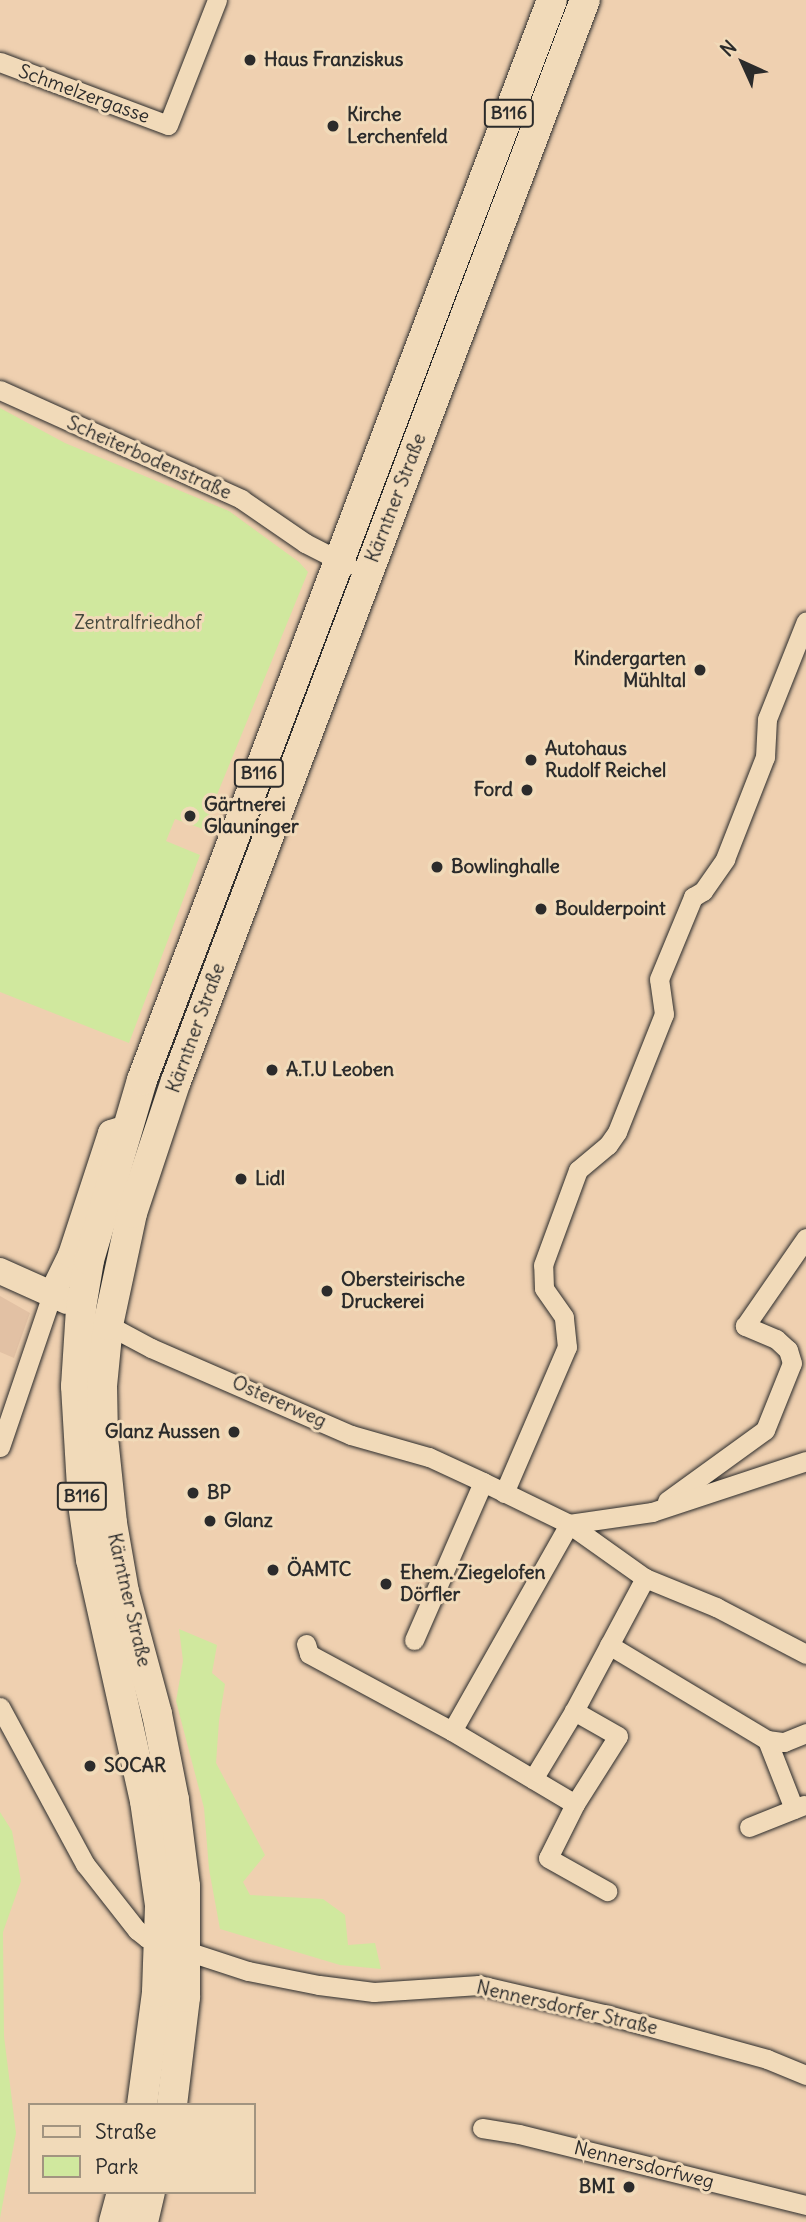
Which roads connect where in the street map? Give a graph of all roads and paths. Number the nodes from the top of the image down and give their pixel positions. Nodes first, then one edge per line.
1 (217, 0) edge
2 (552, 0) edge
3 (585, 0) edge
4 (0, 62) edge
5 (0, 390) edge
6 (339, 561) junction
7 (367, 573) junction
8 (806, 621) edge
9 (127, 1128) junction
10 (806, 1238) edge
11 (0, 1271) edge
12 (52, 1294) junction
13 (81, 1308) junction
14 (108, 1325) junction
15 (0, 1447) edge
16 (806, 1461) edge
17 (483, 1482) junction
18 (504, 1493) junction
19 (652, 1512) junction
20 (569, 1524) junction
21 (645, 1578) junction
22 (414, 1640) dead end
23 (306, 1644) dead end
24 (609, 1645) junction
25 (806, 1654) edge
26 (0, 1707) edge
27 (573, 1711) junction
28 (452, 1731) junction
29 (806, 1733) edge
30 (767, 1740) junction
31 (533, 1779) junction
32 (575, 1804) junction
33 (800, 1807) edge
34 (749, 1826) dead end
35 (607, 1891) dead end
36 (173, 1947) junction
37 (806, 2075) edge
38 (142, 2103) edge
39 (172, 2103) edge
40 (482, 2127) dead end
41 (121, 2194) edge
42 (150, 2194) edge
43 (806, 2206) edge
44 (114, 2222) edge
45 (143, 2222) edge

1 - 4 street, Schmelzergasse
2 - 6 main road, Kärntner Straße / B116
3 - 7 main road, Kärntner Straße / B116
5 - 6 street, Scheiterbodenstraße
6 - 7 street, Scheiterbodenstraße
6 - 9 main road, Kärntner Straße / B116
7 - 14 main road, Kärntner Straße / B116
8 - 18 street
9 - 12 main road
9 - 13 main road, Kärntner Straße / B116
10 - 19 street
11 - 12 main road, Ostererweg
12 - 13 main road, Ostererweg
12 - 15 street
13 - 14 main road, Ostererweg
13 - 36 main road, Kärntner Straße / B116
14 - 17 street, Ostererweg
14 - 36 main road, Kärntner Straße / B116
16 - 19 street
17 - 18 street, Ostererweg
17 - 22 street
18 - 20 street, Ostererweg
19 - 20 street
20 - 21 street, Ostererweg
20 - 28 street
21 - 24 street
21 - 25 street, Ostererweg
23 - 28 street
24 - 27 street
24 - 30 street
26 - 36 street
27 - 31 street
27 - 32 street
28 - 31 street
29 - 30 street
30 - 33 street
31 - 32 street
32 - 35 street
33 - 34 street
36 - 37 street, Nennersdorfer Straße
36 - 38 main road, Kärntner Straße / B116
36 - 39 main road, Kärntner Straße / B116
40 - 43 street, Nennersdorfweg
41 - 44 main road
42 - 45 main road

